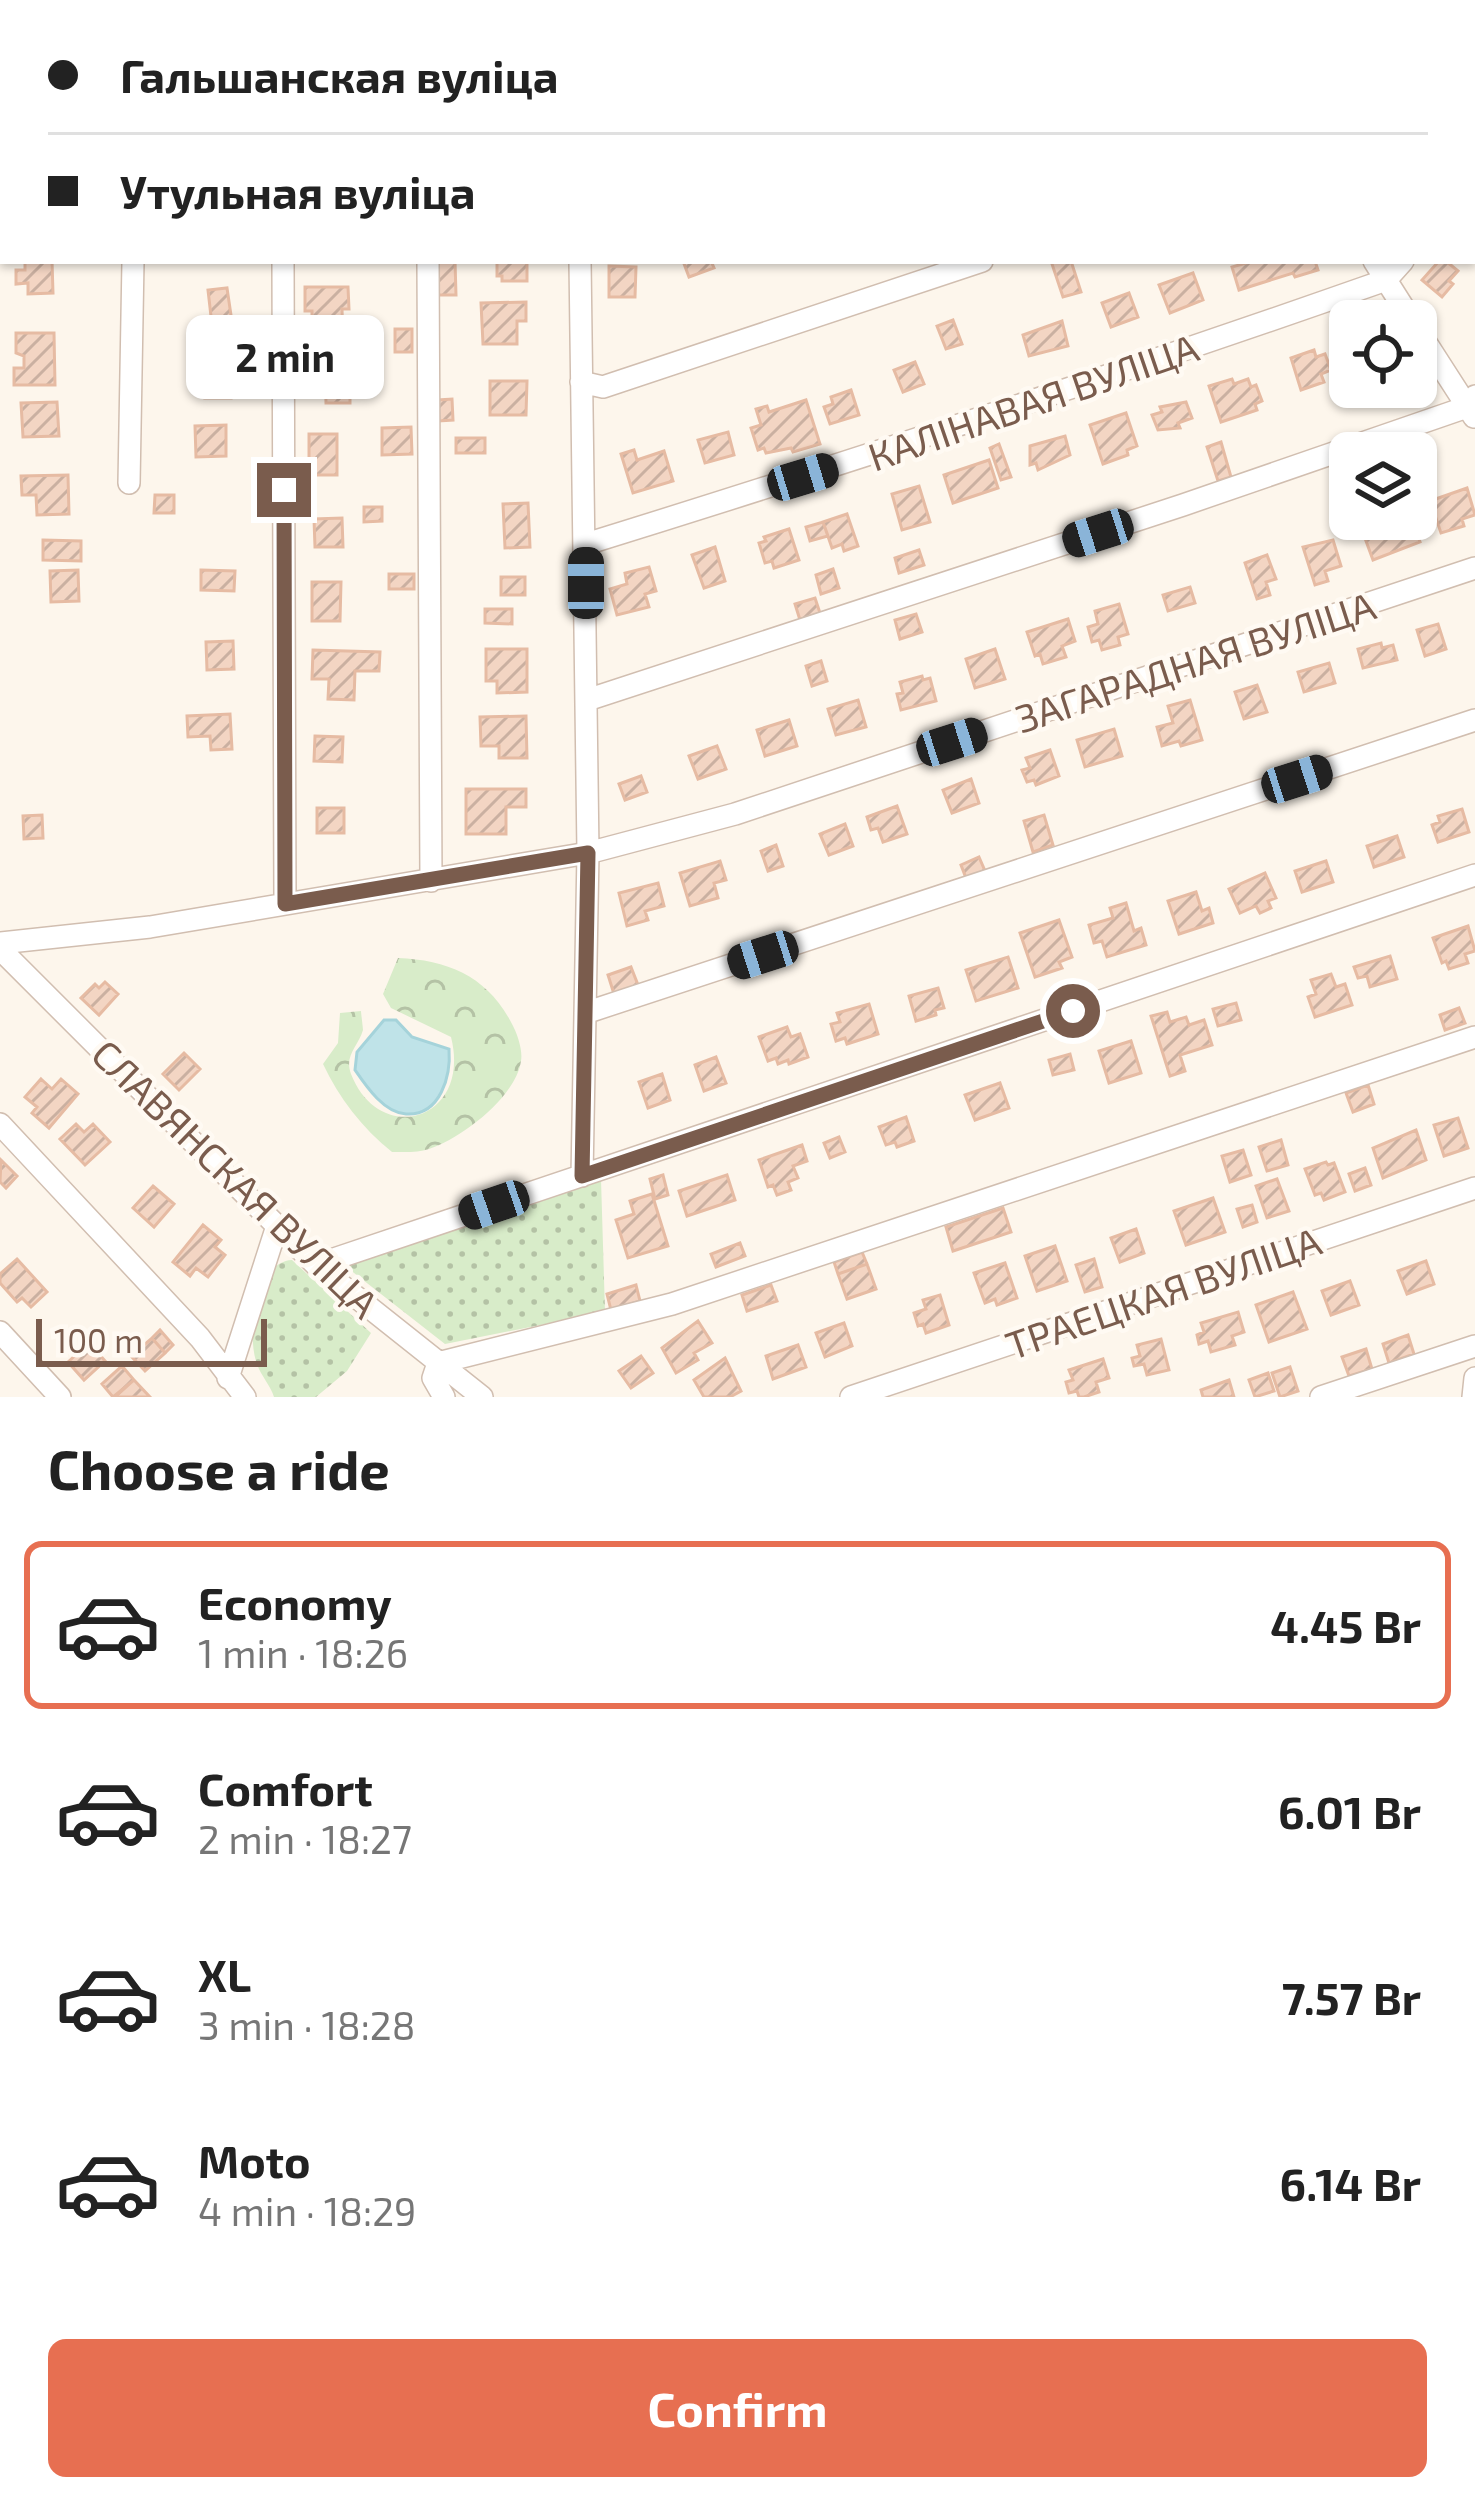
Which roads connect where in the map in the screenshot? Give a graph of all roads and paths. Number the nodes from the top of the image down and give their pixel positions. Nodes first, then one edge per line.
1 (133, 264) edge
2 (283, 264) edge
3 (428, 264) edge
4 (580, 264) edge
5 (973, 264) edge
6 (1380, 270) edge
7 (1399, 300) edge
8 (1437, 357) edge
9 (581, 382) junction
10 (1472, 407) edge
11 (129, 483) dead end
12 (586, 544) junction
13 (1475, 568) edge
14 (587, 700) junction
15 (1475, 720) edge
16 (588, 853) junction
17 (1475, 875) edge
18 (431, 881) junction
19 (285, 904) junction
20 (0, 946) edge
21 (585, 1013) junction
22 (1475, 1036) edge
23 (0, 1124) edge
24 (582, 1176) junction
25 (1475, 1188) edge
26 (278, 1226) junction
27 (316, 1265) junction
28 (0, 1332) edge
29 (1475, 1346) edge
30 (438, 1363) junction
31 (228, 1378) junction
32 (1475, 1378) edge
33 (60, 1397) edge
34 (245, 1397) edge
35 (445, 1397) edge
36 (482, 1397) edge
37 (851, 1397) edge
38 (1321, 1397) edge
39 (1473, 1397) edge

1 - 11 street
2 - 19 street
3 - 18 street
4 - 9 street
5 - 9 street
6 - 7 street
6 - 12 street, КАЛІНАВАЯ ВУЛІЦА
8 - 10 street
9 - 12 street
10 - 14 street
12 - 14 street
13 - 16 street, ЗАГАРАДНАЯ ВУЛІЦА
14 - 16 street
15 - 21 street
16 - 18 street, ЗАГАРАДНАЯ ВУЛІЦА
16 - 21 street
17 - 24 street
18 - 19 street, ЗАГАРАДНАЯ ВУЛІЦА
19 - 20 street, ЗАГАРАДНАЯ ВУЛІЦА
20 - 26 street, СЛАВЯНСКАЯ ВУЛІЦА
21 - 24 street
22 - 30 street
23 - 31 street
24 - 27 street
25 - 37 street, ТРАЕЦКАЯ ВУЛІЦА
26 - 27 street, СЛАВЯНСКАЯ ВУЛІЦА
26 - 31 street
27 - 30 street, СЛАВЯНСКАЯ ВУЛІЦА
28 - 33 street
29 - 38 street
30 - 35 street
30 - 36 street, СЛАВЯНСКАЯ ВУЛІЦА
31 - 34 street
32 - 39 street

